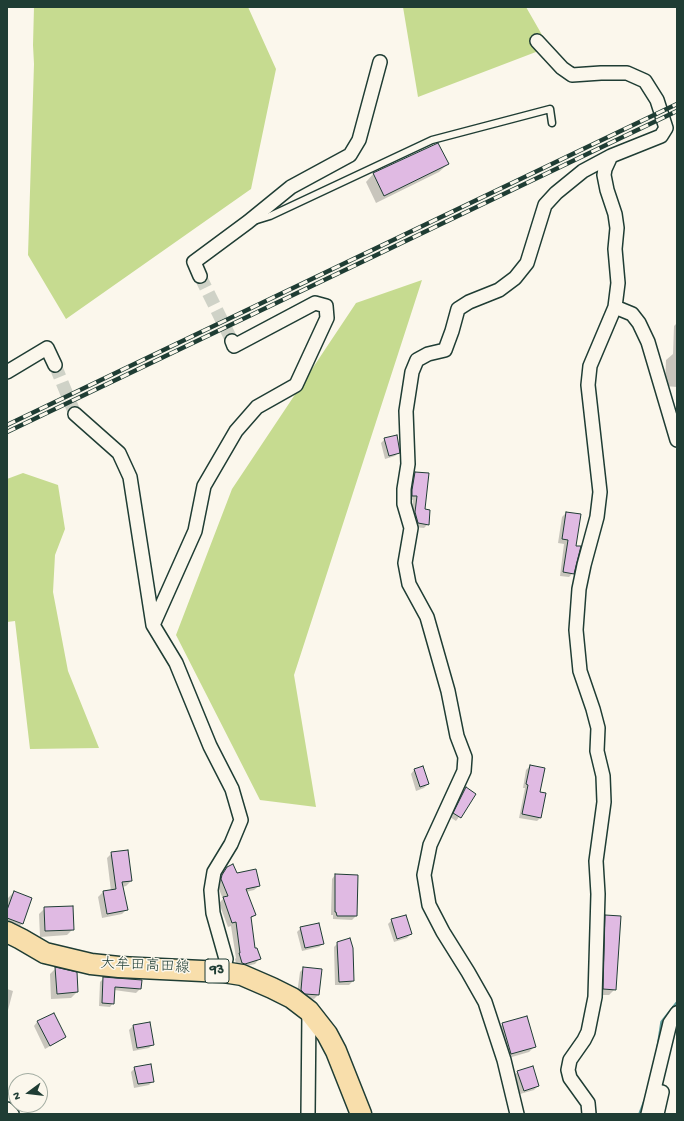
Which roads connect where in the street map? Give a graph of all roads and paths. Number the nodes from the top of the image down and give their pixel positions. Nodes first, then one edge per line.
1 (536, 41) dead end
2 (380, 62) dead end
3 (552, 123) dead end
4 (611, 156) junction
5 (248, 222) junction
6 (200, 276) tunnel mouth
7 (615, 307) junction
8 (232, 341) dead end
9 (55, 365) tunnel mouth
10 (7, 372) edge
11 (75, 414) tunnel mouth
12 (677, 440) edge
13 (153, 625) junction
14 (7, 932) edge
15 (223, 972) junction
16 (309, 1011) junction
17 (677, 1013) edge
18 (677, 1032) edge
19 (7, 1109) edge
20 (12, 1114) edge
21 (308, 1114) edge
22 (361, 1114) edge
23 (517, 1114) edge
24 (589, 1114) edge
25 (648, 1114) edge
26 (657, 1114) edge

1 - 4 street
2 - 5 street
3 - 5 lane
4 - 7 street
4 - 23 street
5 - 6 street
7 - 12 street
7 - 24 street
8 - 13 street
9 - 10 street
11 - 13 street
13 - 15 street
14 - 15 main road, 大牟田高田線 / 93
15 - 16 main road, 大牟田高田線 / 93
16 - 21 street
16 - 22 main road, 大牟田高田線 / 93
17 - 25 street
18 - 26 street
19 - 20 street

